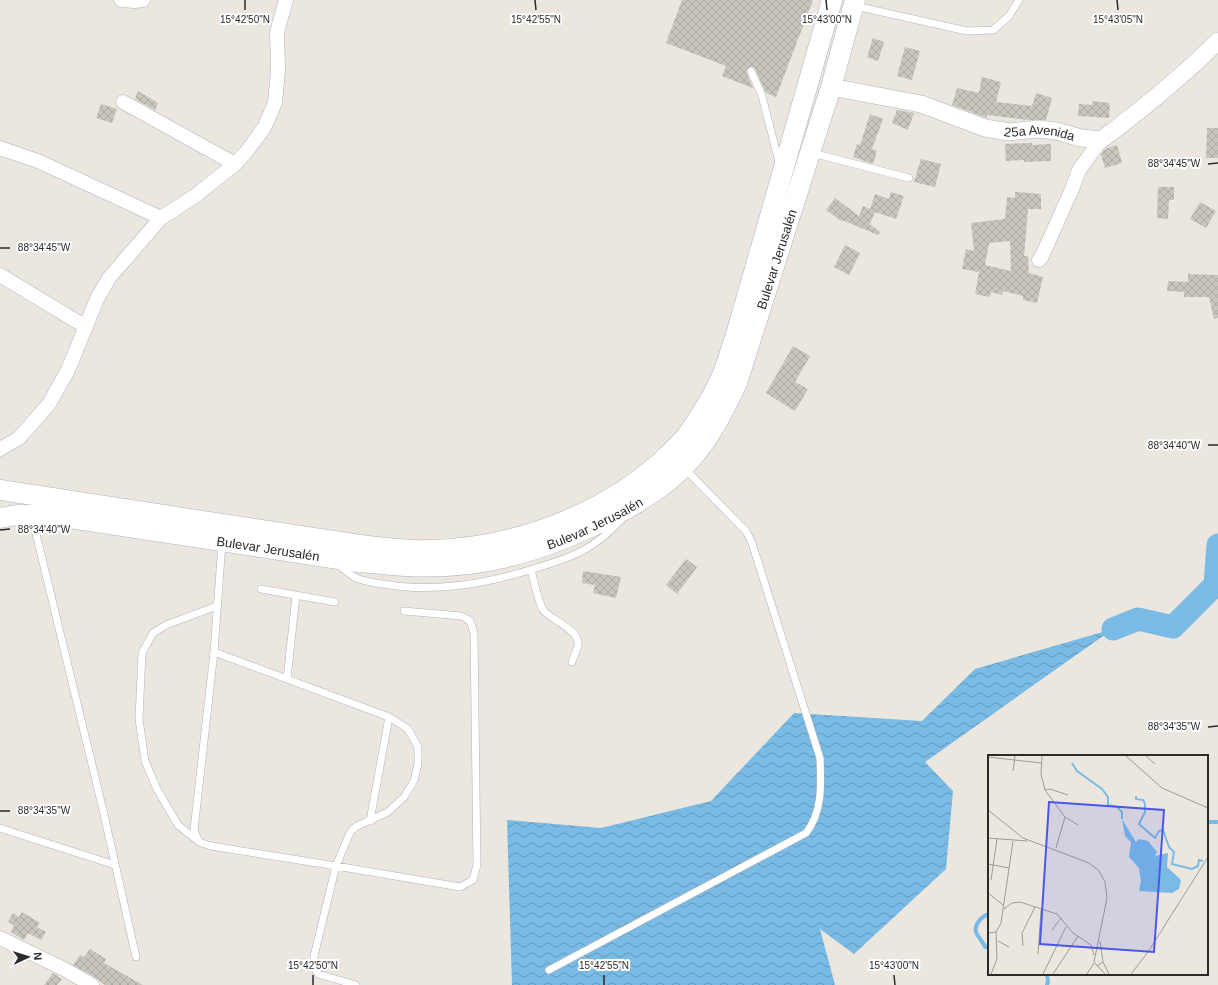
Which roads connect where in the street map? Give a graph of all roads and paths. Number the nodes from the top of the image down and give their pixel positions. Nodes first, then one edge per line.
1 (121, 0) edge
2 (143, 0) edge
3 (286, 0) edge
4 (832, 0) edge
5 (1019, 0) edge
6 (854, 3) edge
7 (1218, 41) edge
8 (751, 71) dead end
9 (831, 88) junction
10 (123, 102) dead end
11 (1101, 140) junction
12 (0, 148) edge
13 (810, 153) junction
14 (235, 164) junction
15 (782, 174) junction
16 (909, 178) dead end
17 (161, 218) junction
18 (1039, 260) dead end
19 (0, 275) edge
20 (86, 327) junction
21 (0, 449) edge
22 (676, 460) junction
23 (0, 490) edge
24 (633, 506) junction
25 (31, 515) junction
26 (0, 518) edge
27 (222, 541) junction
28 (329, 558) junction
29 (531, 570) junction
30 (261, 589) dead end
31 (296, 595) junction
32 (336, 602) dead end
33 (217, 606) junction
34 (404, 612) dead end
35 (214, 652) junction
36 (572, 662) dead end
37 (287, 679) junction
38 (389, 717) junction
39 (370, 821) junction
40 (0, 828) edge
41 (199, 842) junction
42 (115, 865) junction
43 (336, 866) junction
44 (0, 938) edge
45 (136, 957) dead end
46 (549, 970) dead end
47 (92, 985) edge
48 (356, 985) edge

1 - 2 street
3 - 14 street
4 - 15 main road, Bulevar Jerusalén
5 - 6 lane
6 - 9 main road, Bulevar Jerusalén
7 - 11 street
8 - 15 lane
9 - 11 street, 25a Avenida
9 - 13 main road, Bulevar Jerusalén
10 - 14 street
11 - 18 street
12 - 17 street
13 - 16 lane
13 - 22 main road, Bulevar Jerusalén
14 - 17 street
15 - 22 main road, Bulevar Jerusalén
17 - 20 street
19 - 20 street
20 - 21 street
22 - 23 main road, Bulevar Jerusalén
22 - 24 main road, Bulevar Jerusalén
22 - 46 lane
24 - 28 main road, Bulevar Jerusalén
24 - 29 lane
25 - 26 main road, Bulevar Jerusalén
25 - 27 main road, Bulevar Jerusalén
25 - 42 lane
27 - 28 main road, Bulevar Jerusalén
27 - 33 lane
28 - 29 lane
29 - 36 lane
30 - 31 lane
31 - 32 lane
31 - 37 lane
33 - 35 lane
33 - 41 lane
34 - 43 lane
35 - 37 lane
35 - 41 lane
37 - 38 lane
38 - 39 lane
38 - 39 lane
39 - 43 lane
40 - 42 lane
41 - 43 lane
42 - 45 lane
43 - 48 lane
44 - 47 street

